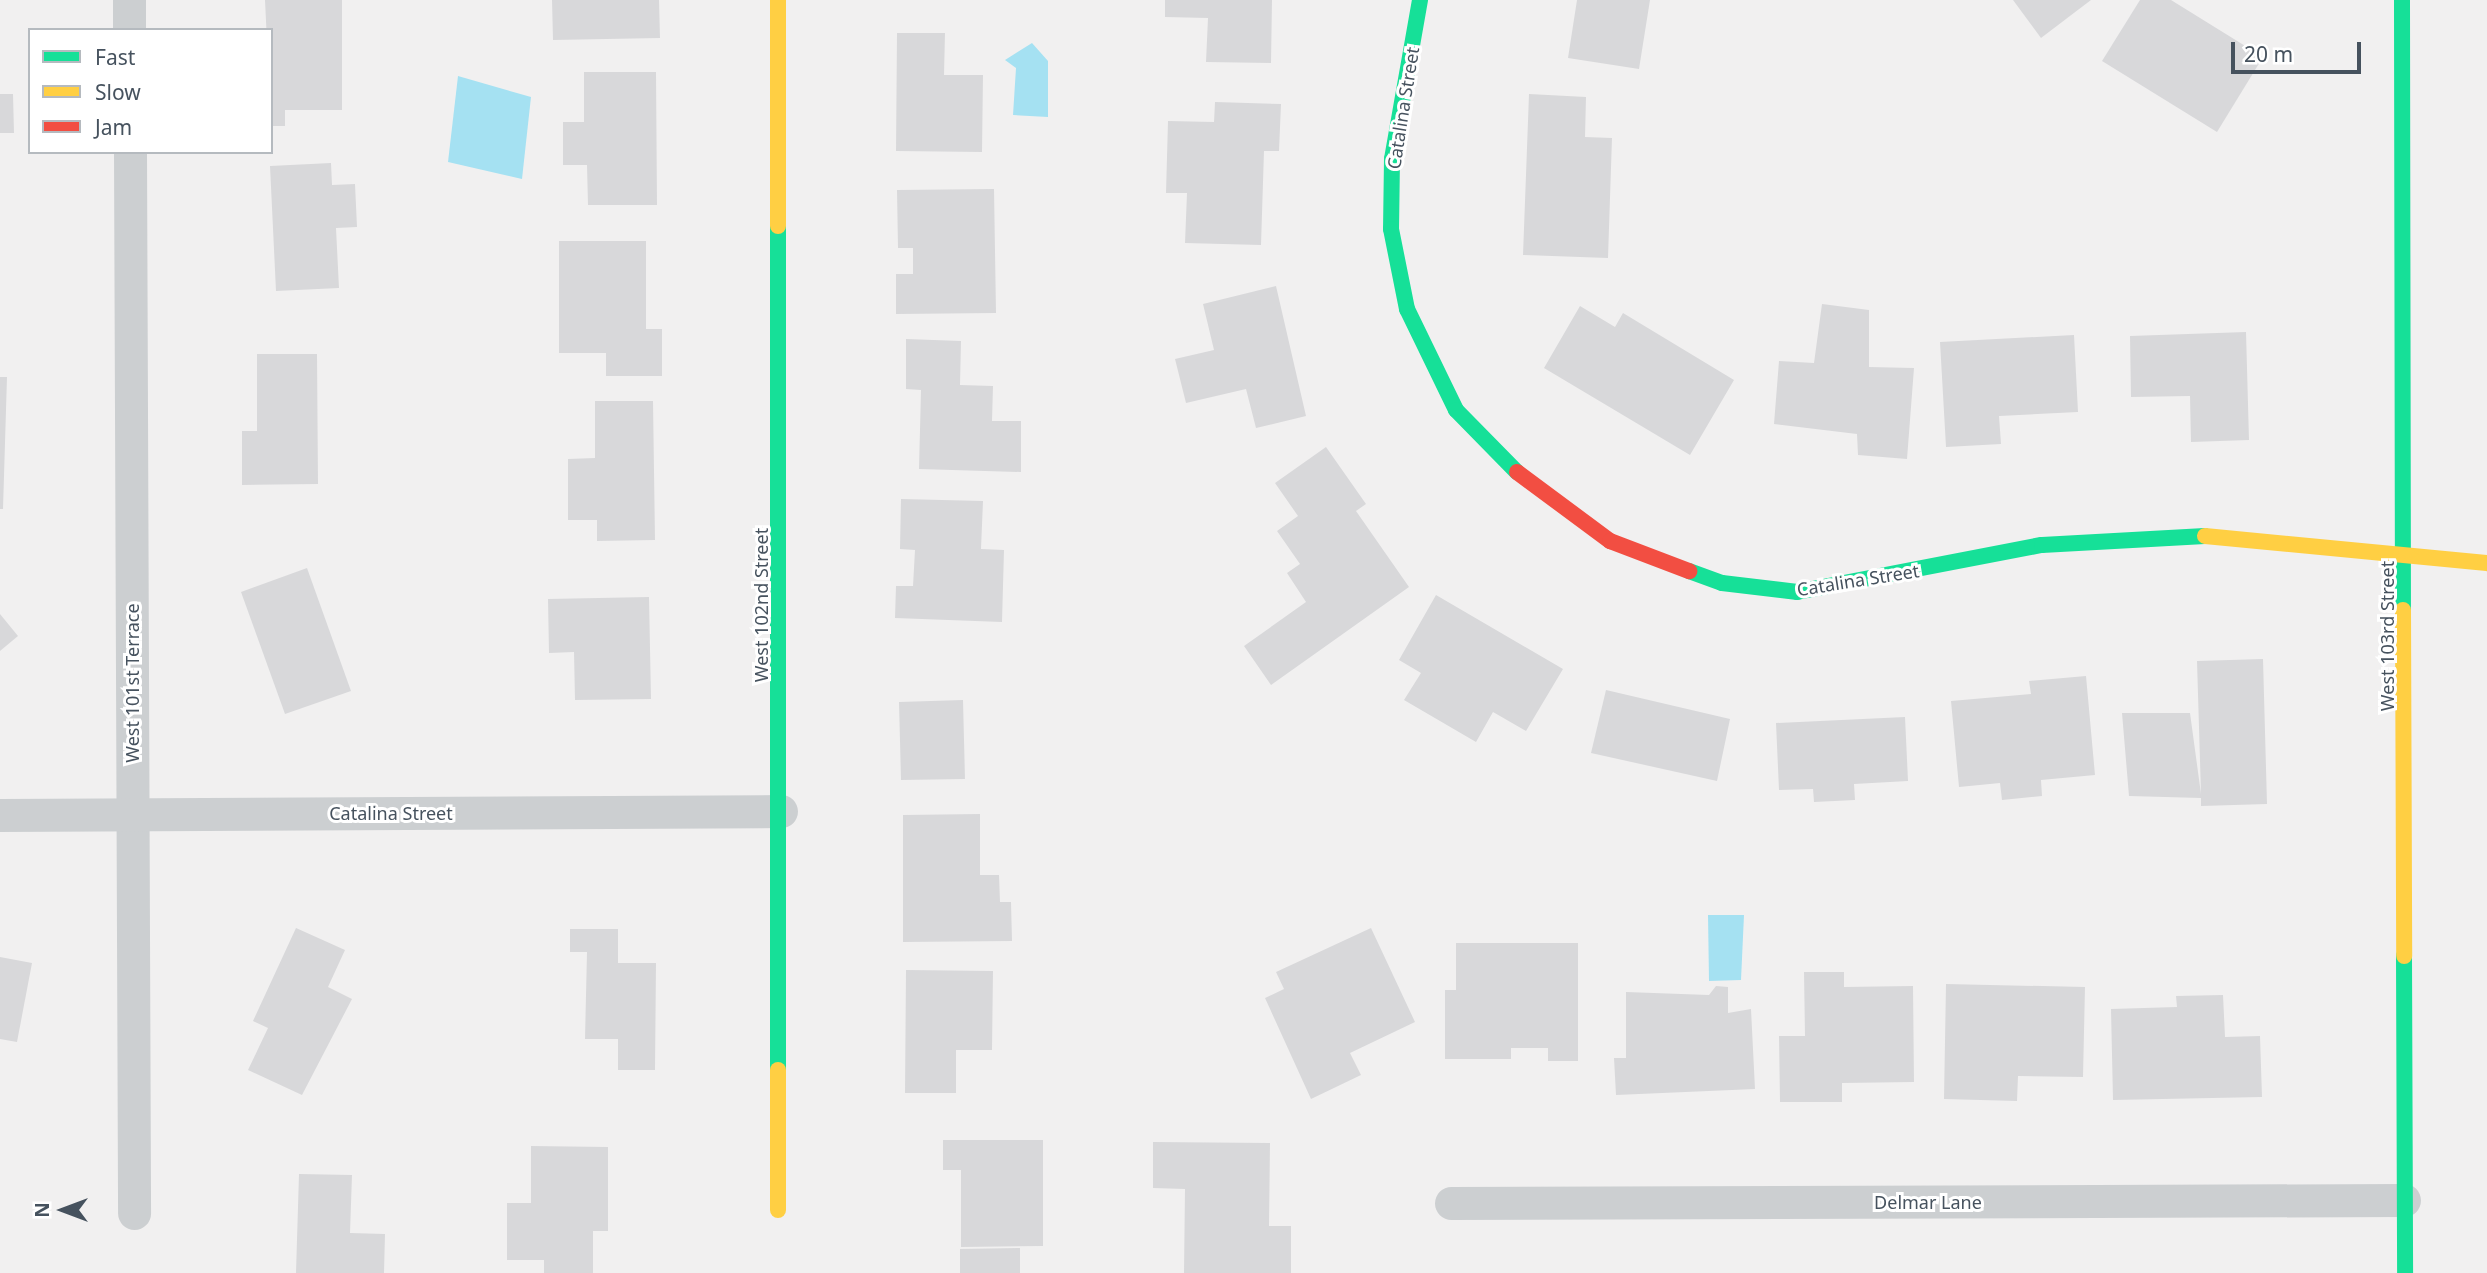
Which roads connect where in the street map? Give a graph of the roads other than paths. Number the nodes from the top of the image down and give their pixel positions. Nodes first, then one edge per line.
1 (129, 0) edge
2 (778, 0) edge
3 (1420, 0) edge
4 (2402, 0) edge
5 (129, 28) edge
6 (130, 154) edge
7 (2406, 553) junction
8 (2487, 563) edge
9 (781, 811) junction
10 (132, 814) junction
11 (0, 815) edge
12 (2404, 1200) junction
13 (1451, 1203) dead end
14 (778, 1210) dead end
15 (134, 1213) dead end
16 (2406, 1273) edge

1 - 5 street
2 - 9 street, West 102nd Street
3 - 7 street, Catalina Street
4 - 7 street, West 103rd Street
6 - 10 street, West 101st Terrace
7 - 8 street, Catalina Street
7 - 12 street, West 103rd Street
9 - 10 street, Catalina Street
9 - 14 street, West 102nd Street
10 - 11 street, Catalina Street
10 - 15 street, West 101st Terrace
12 - 13 street, Delmar Lane
12 - 16 street, West 103rd Street

